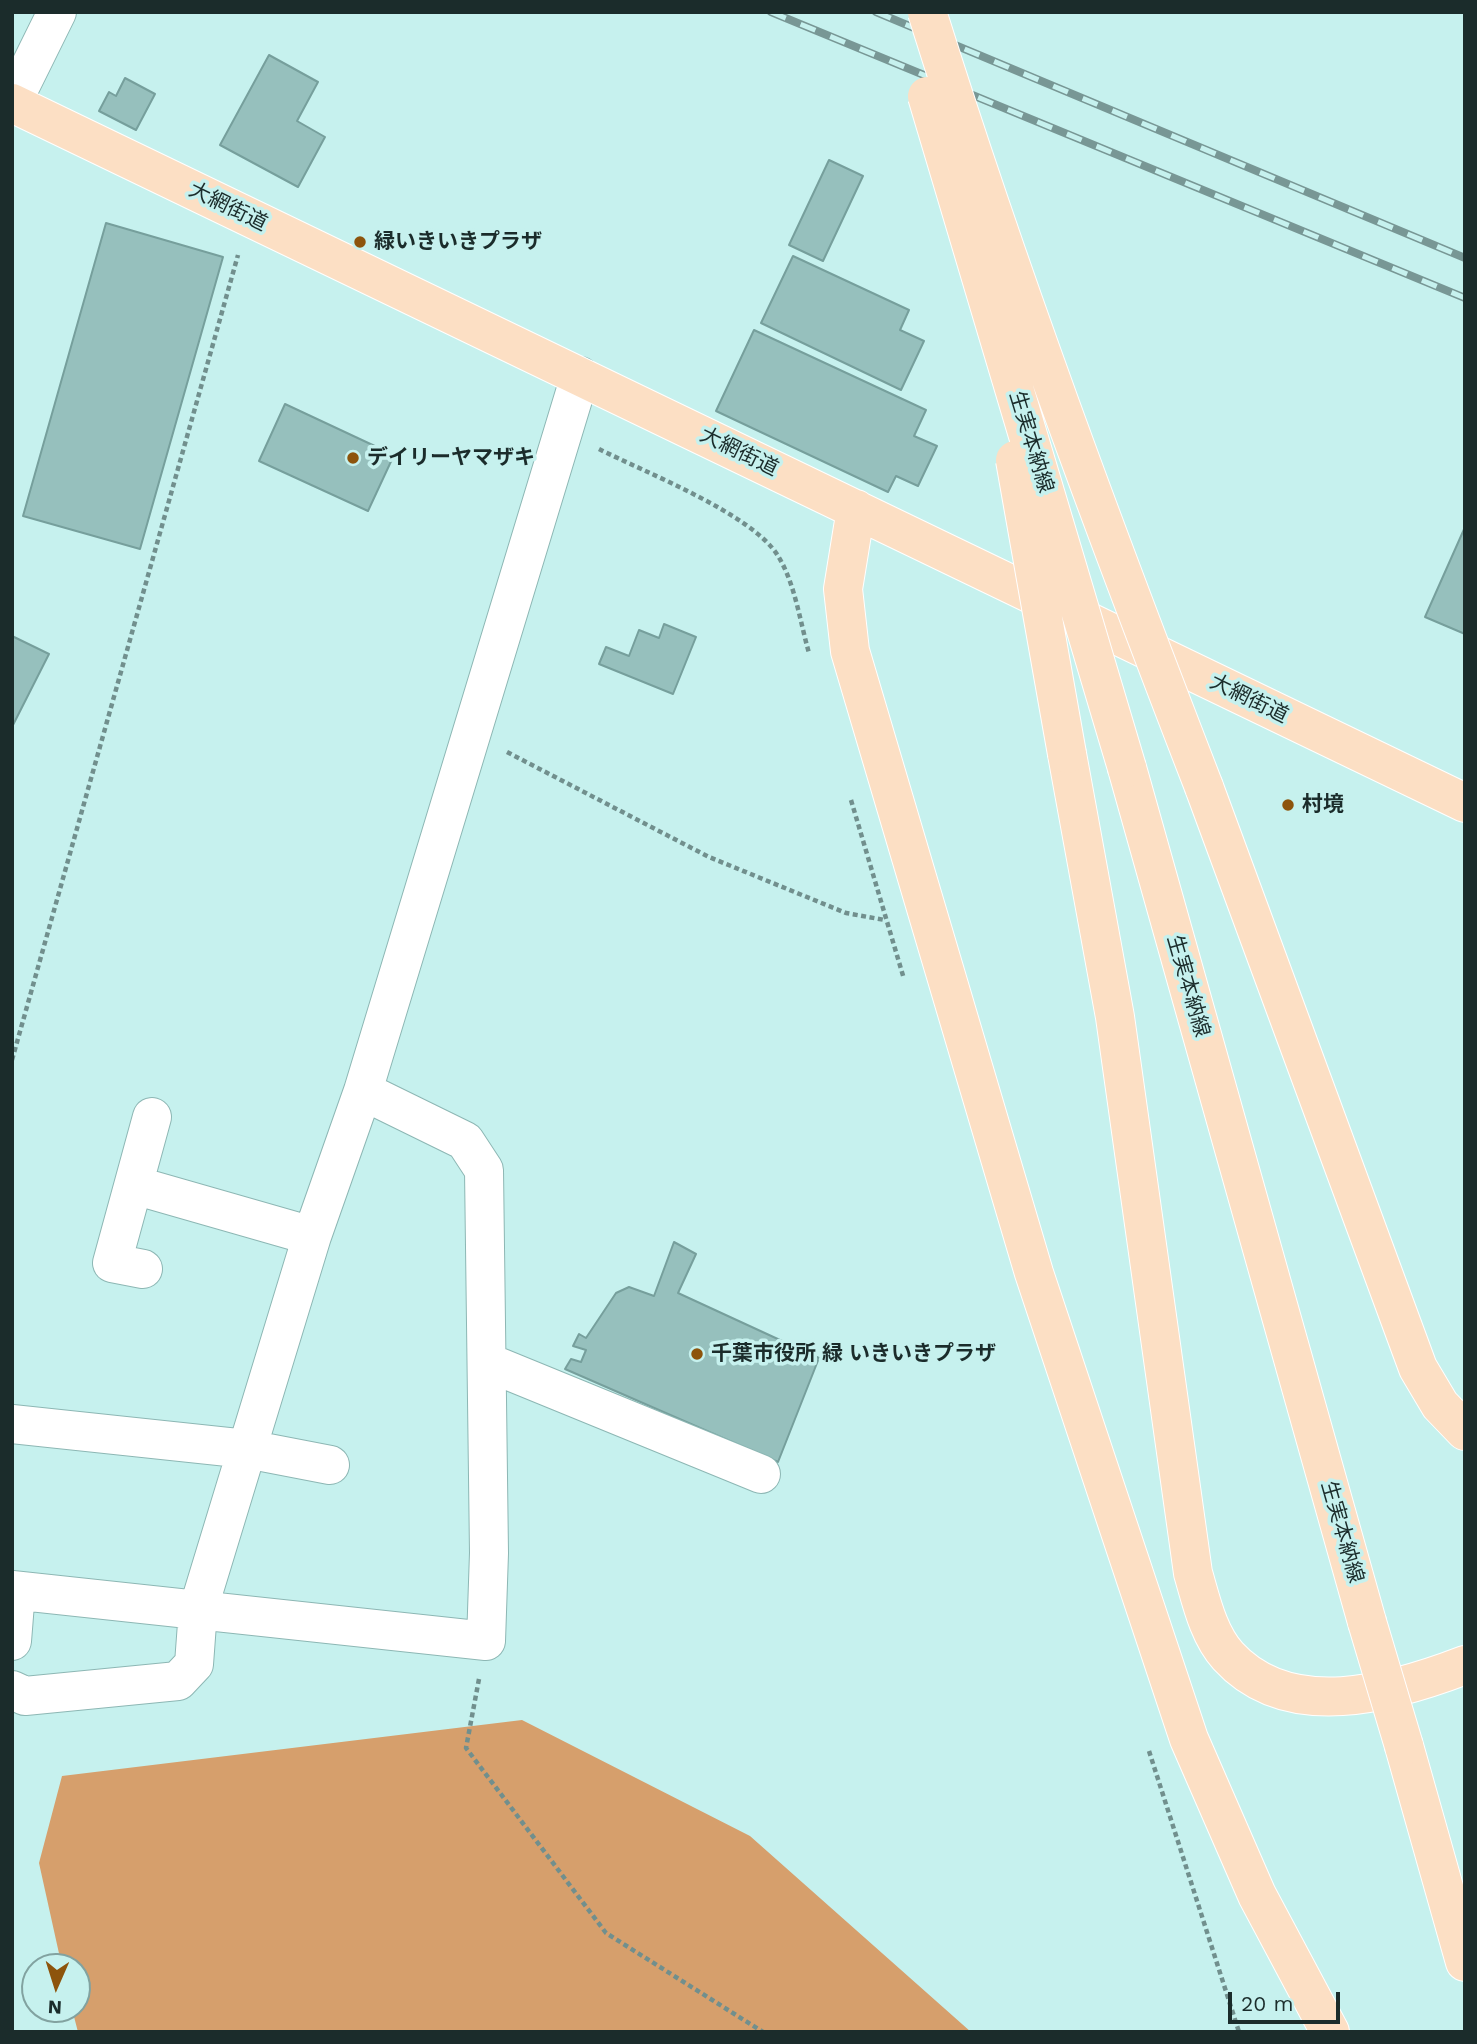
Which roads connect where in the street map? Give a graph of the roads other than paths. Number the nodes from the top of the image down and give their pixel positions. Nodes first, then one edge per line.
1 (57, 12) edge
2 (908, 12) edge
3 (928, 12) edge
4 (12, 103) edge
5 (996, 330) junction
6 (580, 376) junction
7 (856, 509) junction
8 (1465, 803) edge
9 (363, 1091) junction
10 (152, 1117) dead end
11 (134, 1185) junction
12 (312, 1236) junction
13 (143, 1269) dead end
14 (486, 1362) junction
15 (12, 1424) edge
16 (1465, 1431) edge
17 (247, 1449) junction
18 (330, 1465) dead end
19 (761, 1474) dead end
20 (14, 1590) edge
21 (198, 1610) junction
22 (12, 1641) edge
23 (1465, 1665) edge
24 (12, 1690) edge
25 (1465, 1962) edge
26 (1330, 2032) edge

1 - 4 street
2 - 5 main road, 生実本納線, bridge
3 - 16 main road, bridge
4 - 6 main road, 大網街道
5 - 23 main road, bridge
5 - 25 main road, 生実本納線, bridge
6 - 7 main road, 大網街道
6 - 9 street
7 - 8 main road, 大網街道
7 - 26 main road
9 - 12 street
9 - 14 street
10 - 11 street
11 - 12 street
11 - 13 street
12 - 17 street
14 - 19 street
14 - 21 street
15 - 17 street
17 - 18 street
17 - 21 street
20 - 21 street
20 - 22 street
21 - 24 street

